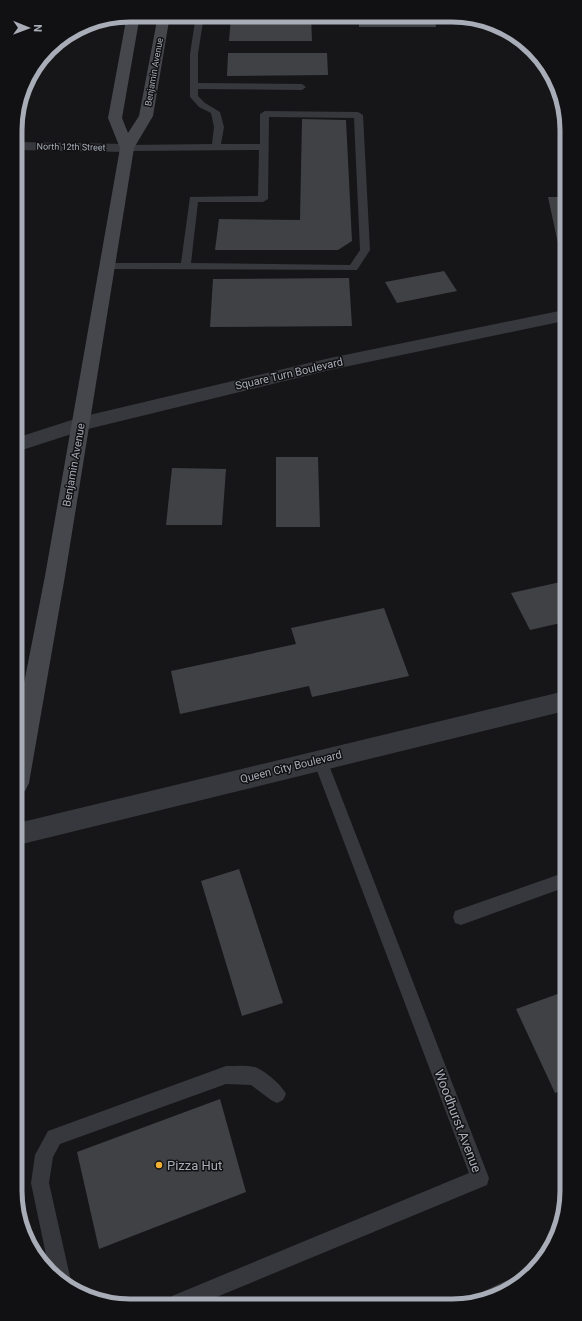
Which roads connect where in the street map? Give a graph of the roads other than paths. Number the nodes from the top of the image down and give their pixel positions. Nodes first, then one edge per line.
1 (133, 22) edge
2 (163, 22) edge
3 (199, 22) edge
4 (194, 86) junction
5 (302, 87) dead end
6 (22, 146) edge
7 (216, 147) junction
8 (264, 147) junction
9 (127, 148) junction
10 (106, 266) junction
11 (186, 266) junction
12 (560, 316) edge
13 (81, 424) junction
14 (22, 443) edge
15 (560, 702) edge
16 (22, 760) edge
17 (320, 760) junction
18 (22, 833) edge
19 (560, 881) edge
20 (461, 917) dead end
21 (277, 1094) dead end
22 (59, 1272) edge
23 (191, 1299) edge

1 - 9 main road
2 - 9 main road, Benjamin Avenue
3 - 4 lane
4 - 5 lane
4 - 7 lane
6 - 9 street, North 12th Street
7 - 8 lane
7 - 9 lane
8 - 11 lane
8 - 11 lane
9 - 10 main road, Benjamin Avenue
10 - 11 lane
10 - 13 main road, Benjamin Avenue
12 - 13 street, Square Turn Boulevard
13 - 14 street, Square Turn Boulevard
13 - 16 main road, Benjamin Avenue
15 - 17 street, Queen City Boulevard
17 - 18 street, Queen City Boulevard
17 - 23 lane, Woodhurst Avenue
19 - 20 lane
21 - 22 lane

